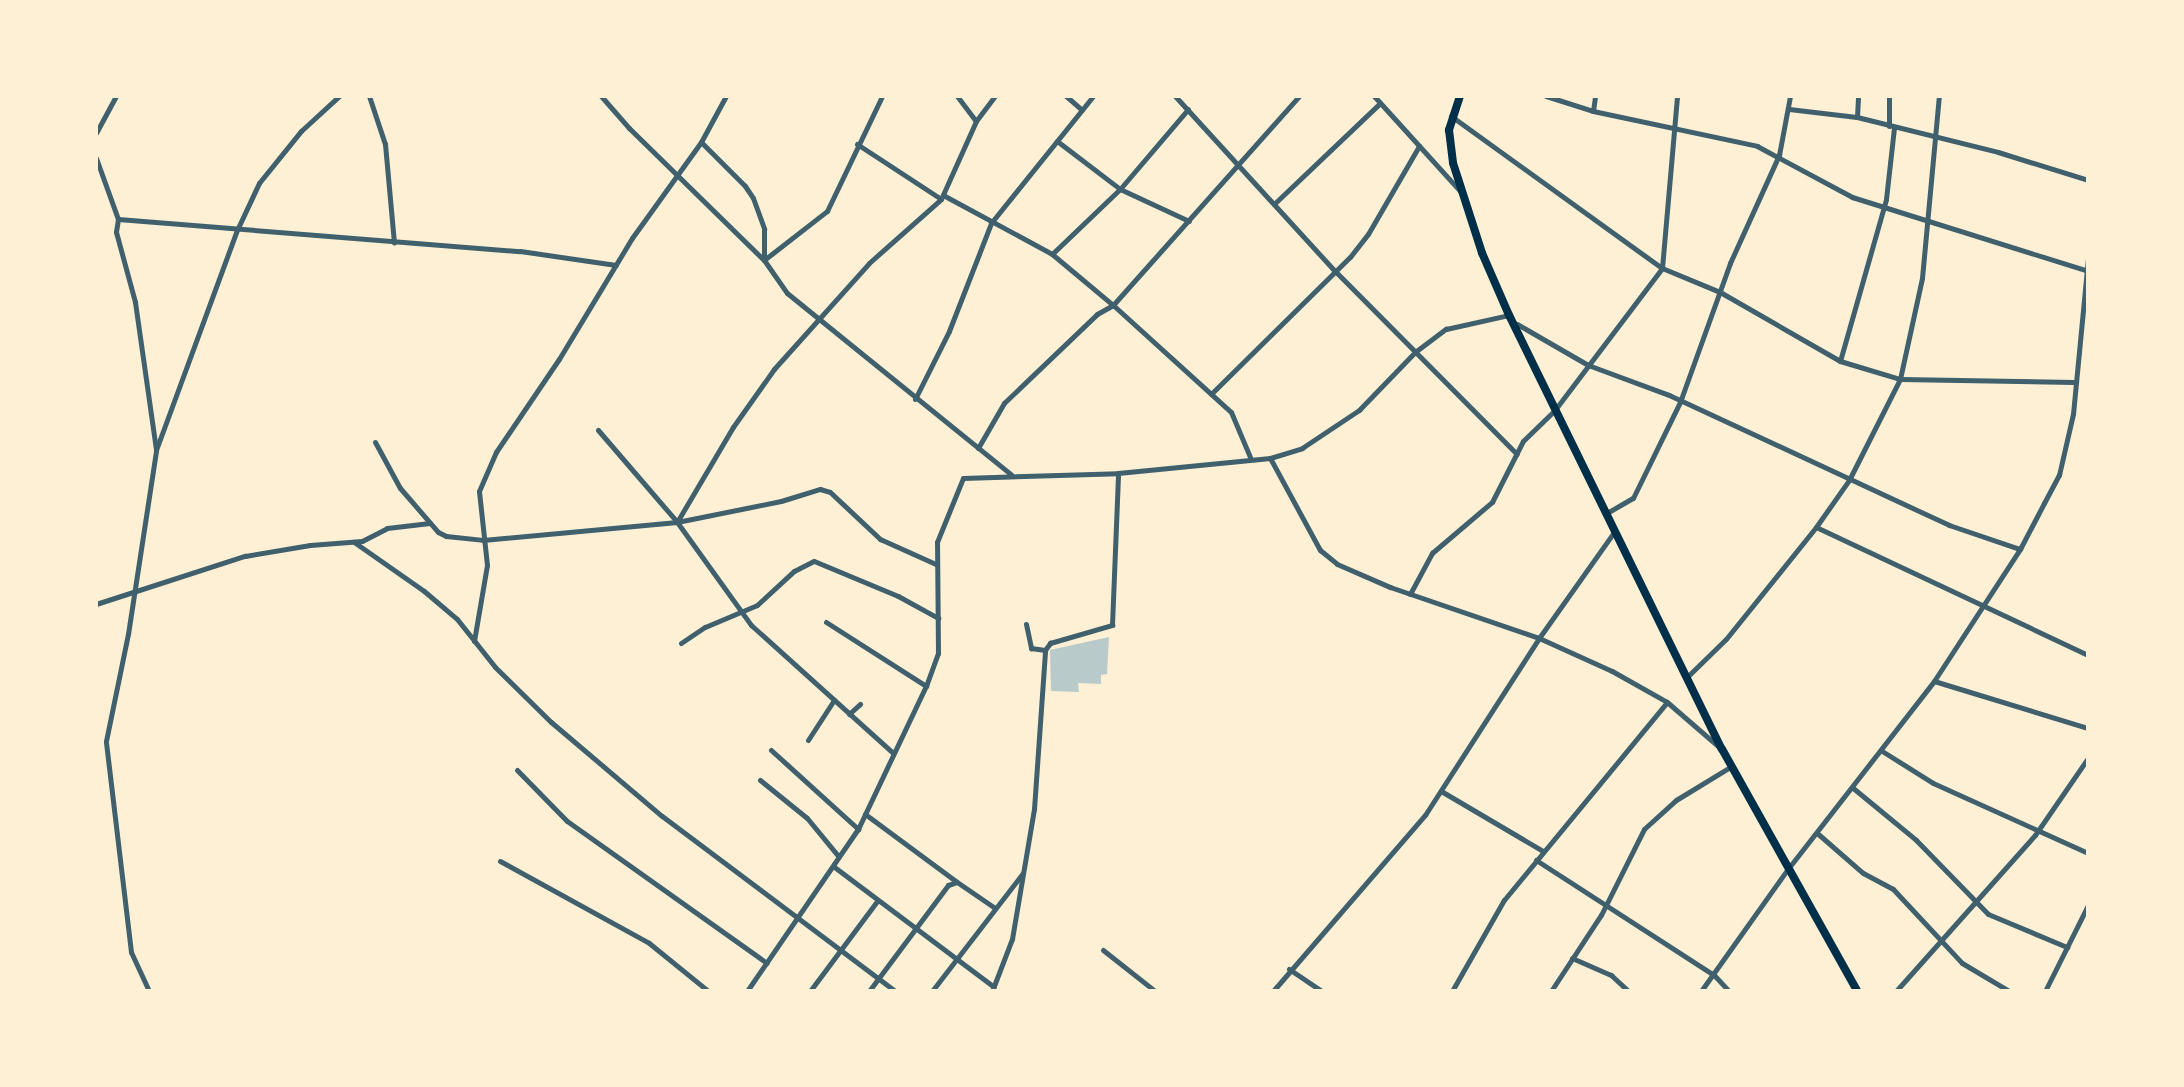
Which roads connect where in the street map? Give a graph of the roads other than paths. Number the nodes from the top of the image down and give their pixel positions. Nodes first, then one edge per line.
1 (116, 96) edge
2 (339, 96) edge
3 (369, 96) edge
4 (601, 96) edge
5 (726, 96) edge
6 (882, 96) edge
7 (957, 96) edge
8 (994, 96) edge
9 (1066, 96) edge
10 (1093, 96) edge
11 (1175, 96) edge
12 (1299, 96) edge
13 (1374, 96) edge
14 (1460, 96) edge
15 (1546, 96) edge
16 (1595, 96) edge
17 (1677, 96) edge
18 (1790, 96) edge
19 (1858, 96) edge
20 (1889, 96) edge
21 (1939, 96) edge
22 (1380, 103) junction
23 (1188, 109) junction
24 (1789, 109) junction
25 (1082, 110) junction
26 (1593, 111) junction
27 (1451, 116) junction
28 (1857, 117) junction
29 (976, 121) junction
30 (1891, 127) junction
31 (1671, 128) junction
32 (96, 133) edge
33 (1933, 137) junction
34 (1057, 141) junction
35 (701, 142) junction
36 (857, 144) junction
37 (1419, 146) junction
38 (1779, 155) junction
39 (96, 158) edge
40 (1237, 167) junction
41 (678, 177) junction
42 (2088, 180) edge
43 (1120, 189) junction
44 (1462, 193) junction
45 (942, 197) junction
46 (1274, 204) junction
47 (1882, 207) junction
48 (118, 219) junction
49 (1927, 220) junction
50 (1189, 221) junction
51 (991, 223) junction
52 (237, 230) junction
53 (394, 243) junction
54 (1052, 254) junction
55 (2088, 257) edge
56 (764, 260) junction
57 (616, 265) junction
58 (1662, 267) junction
59 (2085, 270) junction
60 (1335, 271) junction
61 (1720, 292) junction
62 (1113, 305) junction
63 (2081, 309) junction
64 (2088, 309) edge
65 (1509, 315) junction
66 (819, 320) junction
67 (1516, 324) junction
68 (1415, 352) junction
69 (1840, 361) junction
70 (1588, 365) junction
71 (1900, 379) junction
72 (2074, 382) junction
73 (1211, 394) junction
74 (915, 399) junction
75 (1680, 402) junction
76 (1554, 411) junction
77 (598, 430) dead end
78 (375, 441) dead end
79 (978, 448) junction
80 (156, 450) junction
81 (1517, 454) junction
82 (1250, 457) junction
83 (1270, 458) junction
84 (1118, 472) junction
85 (1012, 475) junction
86 (1849, 480) junction
87 (1605, 514) junction
88 (677, 522) junction
89 (430, 523) junction
90 (1816, 527) junction
91 (1614, 532) junction
92 (483, 540) junction
93 (354, 542) junction
94 (2019, 549) junction
95 (936, 564) junction
96 (135, 590) junction
97 (1410, 594) junction
98 (96, 604) edge
99 (1982, 608) junction
100 (741, 612) junction
101 (938, 618) junction
102 (826, 622) dead end
103 (1026, 624) dead end
104 (1539, 638) junction
105 (474, 641) junction
106 (681, 643) dead end
107 (1045, 650) junction
108 (2088, 655) edge
109 (1687, 677) junction
110 (1934, 681) junction
111 (926, 686) junction
112 (834, 700) junction
113 (1667, 702) junction
114 (860, 704) dead end
115 (849, 714) junction
116 (2088, 728) edge
117 (808, 740) dead end
118 (1722, 749) junction
119 (771, 750) dead end
120 (1882, 751) junction
121 (893, 753) junction
122 (2088, 758) edge
123 (1732, 766) junction
124 (517, 770) dead end
125 (760, 780) dead end
126 (1853, 788) junction
127 (1441, 791) junction
128 (865, 814) junction
129 (858, 829) junction
130 (2038, 830) junction
131 (1817, 833) junction
132 (1543, 851) junction
133 (2088, 853) edge
134 (839, 857) junction
135 (1536, 860) junction
136 (500, 861) dead end
137 (833, 866) junction
138 (1787, 870) junction
139 (1024, 872) junction
140 (957, 882) junction
141 (877, 901) junction
142 (1975, 903) junction
143 (2088, 905) edge
144 (1605, 907) junction
145 (995, 908) junction
146 (798, 918) junction
147 (915, 930) junction
148 (1941, 941) junction
149 (2067, 947) junction
150 (840, 950) junction
151 (1103, 950) dead end
152 (1572, 958) junction
153 (956, 959) junction
154 (767, 963) junction
155 (1289, 969) junction
156 (1714, 975) junction
157 (878, 979) junction
158 (993, 989) edge
159 (149, 991) edge
160 (708, 991) edge
161 (747, 991) edge
162 (810, 991) edge
163 (869, 991) edge
164 (895, 991) edge
165 (932, 991) edge
166 (1155, 991) edge
167 (1273, 991) edge
168 (1322, 991) edge
169 (1452, 991) edge
170 (1551, 991) edge
171 (1628, 991) edge
172 (1701, 991) edge
173 (1729, 991) edge
174 (1857, 991) edge
175 (1896, 991) edge
176 (2009, 991) edge
177 (2045, 991) edge

1 - 32 street
2 - 52 street
3 - 53 street
4 - 41 street
5 - 35 street
6 - 36 street
7 - 29 street
8 - 29 street
9 - 25 street
10 - 25 street
11 - 23 street
12 - 40 street
13 - 22 street
14 - 27 main road
15 - 26 street
16 - 26 street
17 - 31 street
18 - 24 street
19 - 28 street
20 - 30 street
21 - 33 street
22 - 37 street
22 - 46 street
23 - 40 street
23 - 43 street
24 - 28 street
24 - 38 street
25 - 34 street
26 - 31 street
27 - 44 main road
27 - 58 street
28 - 30 street
29 - 45 street
30 - 33 street
30 - 47 street
31 - 38 street
31 - 58 street
33 - 42 street
33 - 49 street
34 - 43 street
34 - 51 street
35 - 41 street
35 - 56 street
36 - 45 street
36 - 56 street
37 - 44 street
37 - 60 street
38 - 47 street
38 - 61 street
39 - 48 street
40 - 46 street
40 - 50 street
41 - 56 street
41 - 57 street
43 - 50 street
43 - 54 street
44 - 65 main road
45 - 51 street
45 - 66 street
46 - 60 street
47 - 49 street
47 - 69 street
48 - 52 street
48 - 80 street
49 - 59 street
49 - 71 street
50 - 62 street
51 - 54 street
51 - 74 street
52 - 53 street
52 - 80 street
53 - 57 street
54 - 62 street
55 - 59 street
56 - 66 street
57 - 92 street
58 - 61 street
58 - 70 street
59 - 63 street
60 - 68 street
60 - 73 street
61 - 69 street
61 - 75 street
62 - 73 street
62 - 79 street
63 - 64 street
63 - 72 street
65 - 67 main road
65 - 68 street
66 - 74 street
66 - 88 street
67 - 70 street
67 - 76 main road
68 - 81 street
68 - 83 street
69 - 71 street
70 - 75 street
70 - 76 street
71 - 72 street
71 - 86 street
72 - 94 street
73 - 82 street
74 - 79 street
75 - 86 street
75 - 87 street
76 - 81 street
76 - 87 main road
77 - 88 street
78 - 89 street
79 - 85 street
80 - 96 street
81 - 97 street
82 - 83 street
82 - 84 street
83 - 97 street
84 - 85 street
84 - 107 street
85 - 95 street
86 - 90 street
86 - 94 street
87 - 91 main road
88 - 92 street
88 - 95 street
88 - 100 street
89 - 92 street
89 - 93 street
90 - 99 street
90 - 109 street
91 - 104 street
91 - 109 main road
92 - 105 street
93 - 96 street
93 - 105 street
94 - 99 street
95 - 101 street
96 - 98 street
96 - 159 street
97 - 104 street
99 - 108 street
99 - 110 street
100 - 101 street
100 - 106 street
100 - 112 street
101 - 111 street
102 - 111 street
103 - 107 street
104 - 113 street
104 - 127 street
105 - 146 street
107 - 139 street
109 - 118 main road
110 - 116 street
110 - 120 street
111 - 121 street
112 - 115 street
112 - 117 street
113 - 118 street
113 - 132 street
114 - 115 street
115 - 121 street
118 - 123 main road
119 - 129 street
120 - 126 street
120 - 130 street
121 - 128 street
122 - 130 street
123 - 138 main road
123 - 144 street
124 - 154 street
125 - 134 street
126 - 131 street
126 - 142 street
127 - 132 street
127 - 155 street
128 - 129 street
128 - 140 street
129 - 134 street
130 - 133 street
130 - 142 street
131 - 138 street
131 - 148 street
132 - 135 street
134 - 137 street
135 - 144 street
135 - 169 street
136 - 160 street
137 - 141 street
137 - 146 street
138 - 156 street
138 - 174 main road
139 - 145 street
139 - 158 street
140 - 145 street
140 - 147 street
141 - 147 street
141 - 150 street
142 - 148 street
142 - 149 street
143 - 149 street
144 - 152 street
144 - 156 street
145 - 153 street
146 - 150 street
146 - 154 street
147 - 153 street
147 - 157 street
148 - 175 street
148 - 176 street
149 - 177 street
150 - 157 street
150 - 162 street
151 - 166 street
152 - 170 street
152 - 171 street
153 - 158 street
153 - 165 street
154 - 161 street
155 - 167 street
155 - 168 street
156 - 172 street
156 - 173 street
157 - 163 street
157 - 164 street

